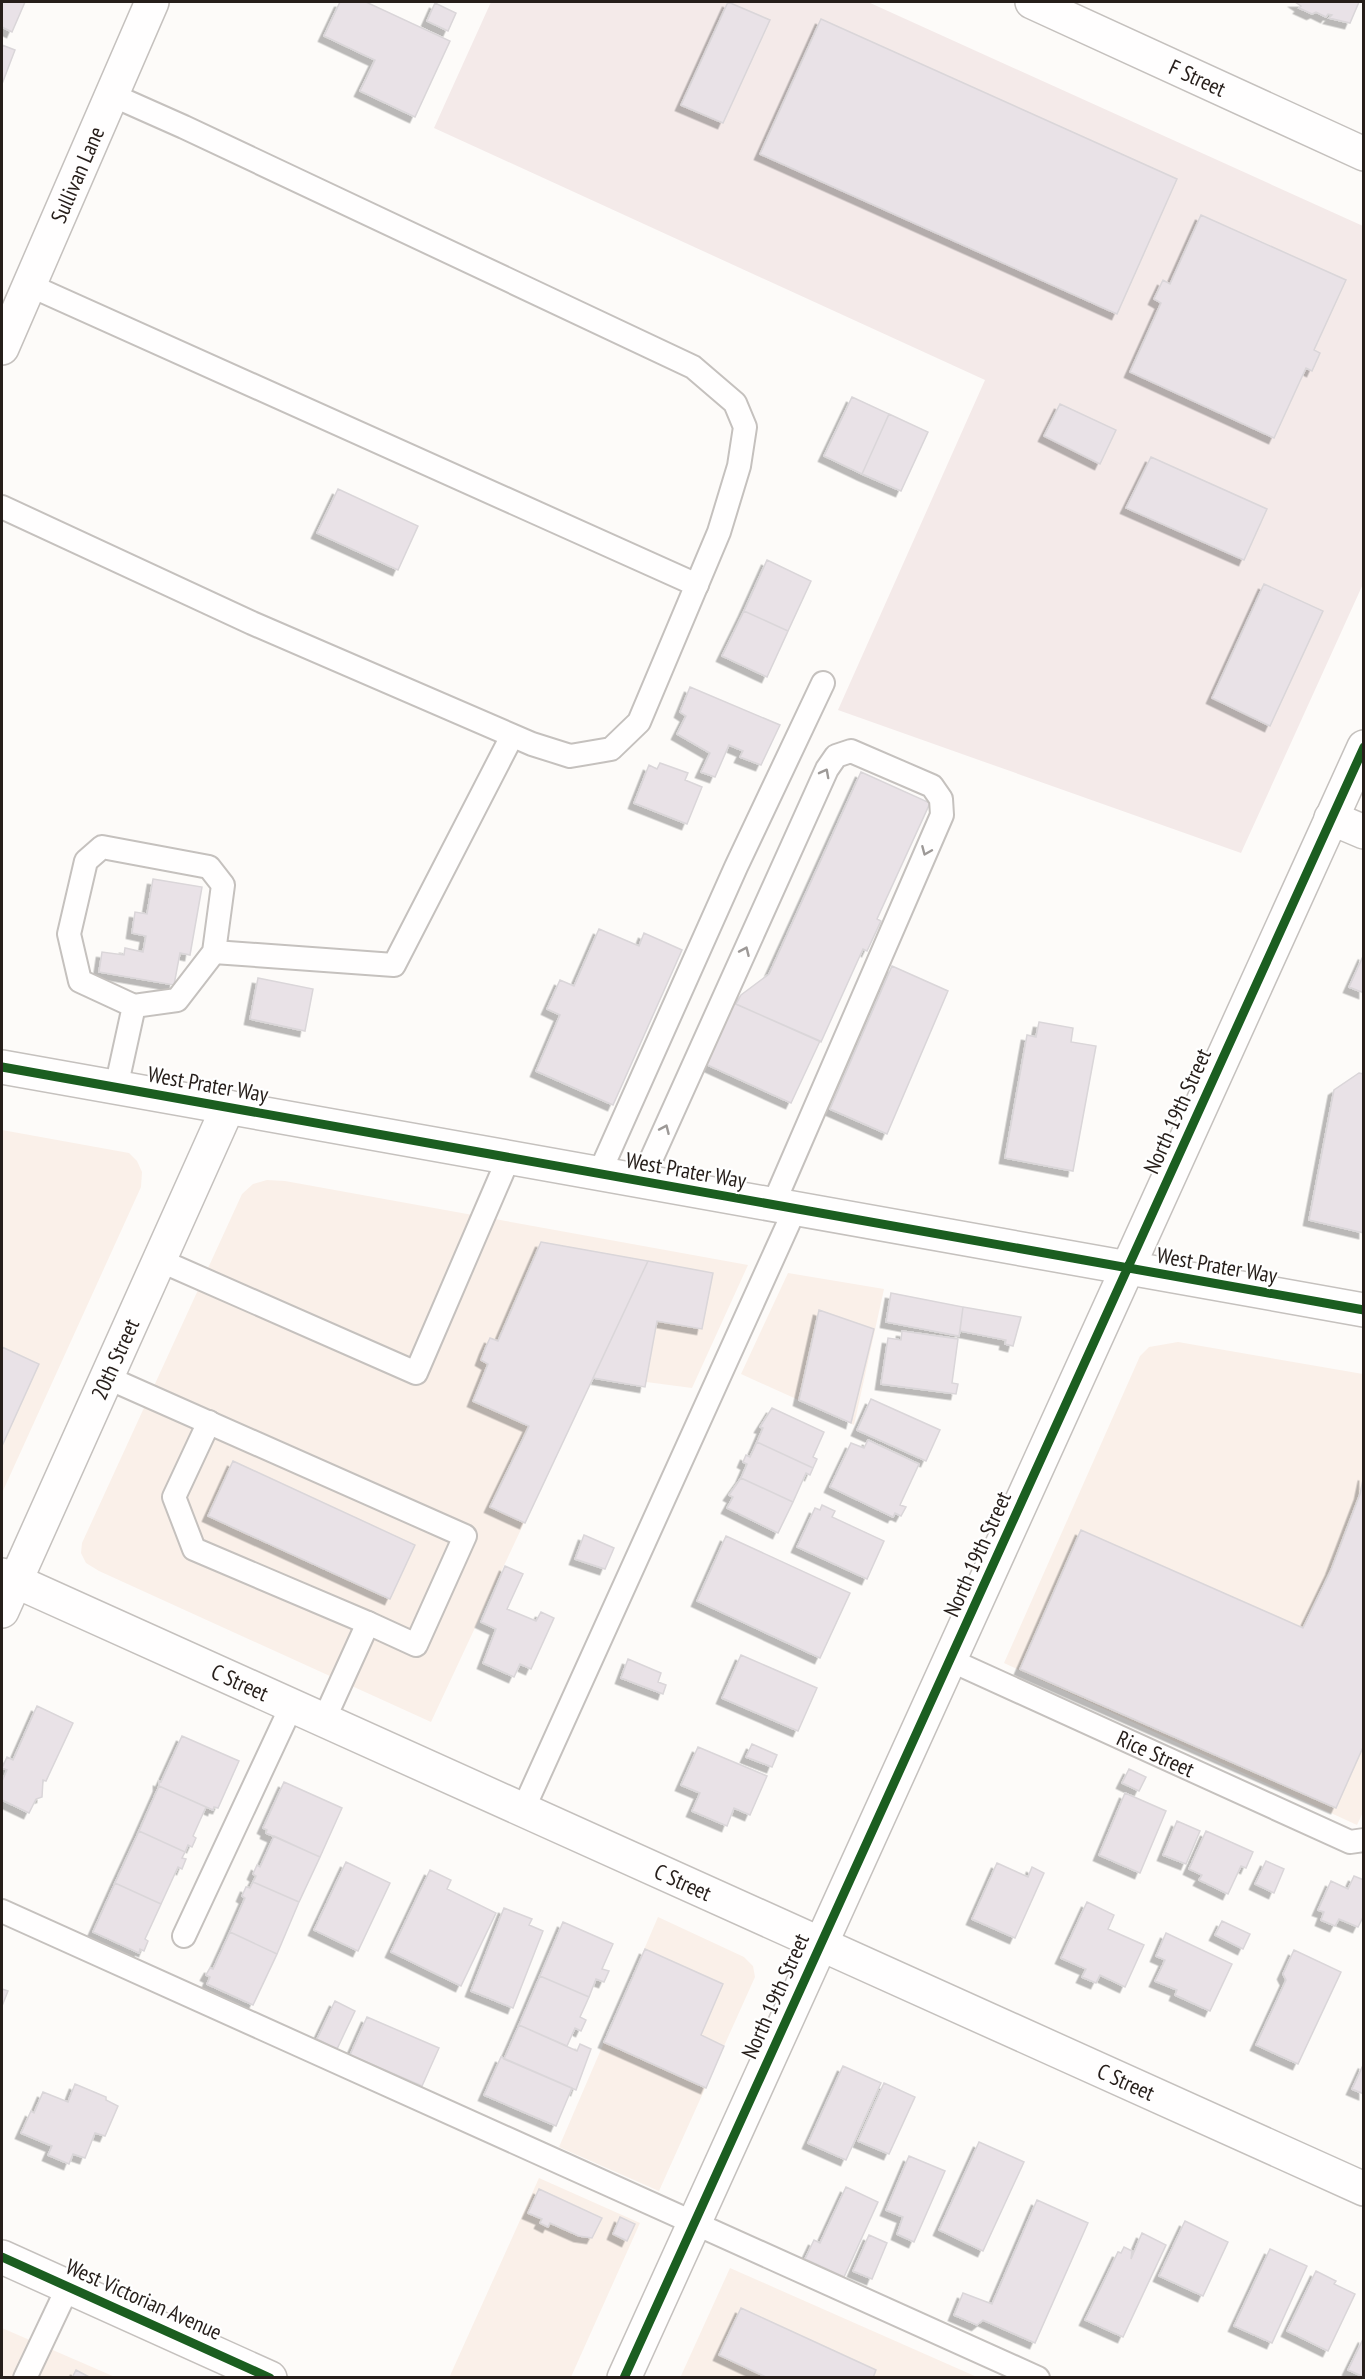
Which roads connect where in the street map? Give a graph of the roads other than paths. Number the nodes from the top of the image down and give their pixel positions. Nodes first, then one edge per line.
1 (152, 2) edge
2 (1032, 2) edge
3 (112, 95) junction
4 (1364, 154) edge
5 (29, 285) junction
6 (2, 348) edge
7 (2, 507) edge
8 (697, 585) junction
9 (824, 683) dead end
10 (512, 736) junction
11 (1364, 747) edge
12 (1331, 818) junction
13 (1364, 832) edge
14 (214, 952) junction
15 (134, 1006) junction
16 (2, 1067) edge
17 (116, 1088) junction
18 (228, 1107) junction
19 (509, 1157) junction
20 (598, 1174) junction
21 (641, 1182) junction
22 (784, 1207) junction
23 (159, 1260) junction
24 (1127, 1269) junction
25 (1364, 1310) edge
26 (106, 1377) junction
27 (209, 1422) junction
28 (8, 1579) edge
29 (2, 1611) edge
30 (368, 1623) junction
31 (950, 1660) junction
32 (291, 1707) junction
33 (323, 1722) junction
34 (522, 1812) junction
35 (1364, 1840) edge
36 (2, 1911) edge
37 (184, 1936) dead end
38 (820, 1943) junction
39 (1364, 2189) edge
40 (695, 2221) junction
41 (2, 2257) edge
42 (68, 2287) junction
43 (269, 2377) edge
44 (25, 2378) edge
45 (624, 2378) edge
46 (1038, 2378) edge

1 - 3 street, Sullivan Lane
2 - 4 street, F Street
3 - 5 street, Sullivan Lane
3 - 8 lane
5 - 6 street, Sullivan Lane
5 - 8 lane
7 - 10 lane
8 - 10 lane
9 - 20 lane
10 - 14 lane
11 - 12 street, North 19th Street
12 - 13 street
12 - 24 street, North 19th Street
14 - 15 lane
14 - 15 lane
15 - 17 lane
16 - 17 street, West Prater Way
17 - 18 street, West Prater Way
18 - 19 street, West Prater Way
18 - 23 street, 20th Street
19 - 20 street, West Prater Way
19 - 23 lane
20 - 21 street, West Prater Way
21 - 22 street, West Prater Way
21 -> 22 lane
22 - 24 street, West Prater Way
22 - 34 lane
23 - 26 street, 20th Street
24 - 25 street, West Prater Way
24 - 31 street, North 19th Street
26 - 27 lane
26 - 28 street, 20th Street
27 - 30 lane
27 - 30 lane
28 - 29 street, 20th Street
28 - 32 street, C Street
30 - 33 lane
31 - 35 lane, Rice Street
31 - 38 street, North 19th Street
32 - 33 street, C Street
32 - 37 lane
33 - 34 street, C Street
34 - 38 street, C Street
36 - 40 lane
38 - 39 street, C Street
38 - 40 street, North 19th Street
40 - 45 street, North 19th Street
40 - 46 lane
41 - 42 street, West Victorian Avenue
42 - 43 street, West Victorian Avenue
42 - 44 lane

